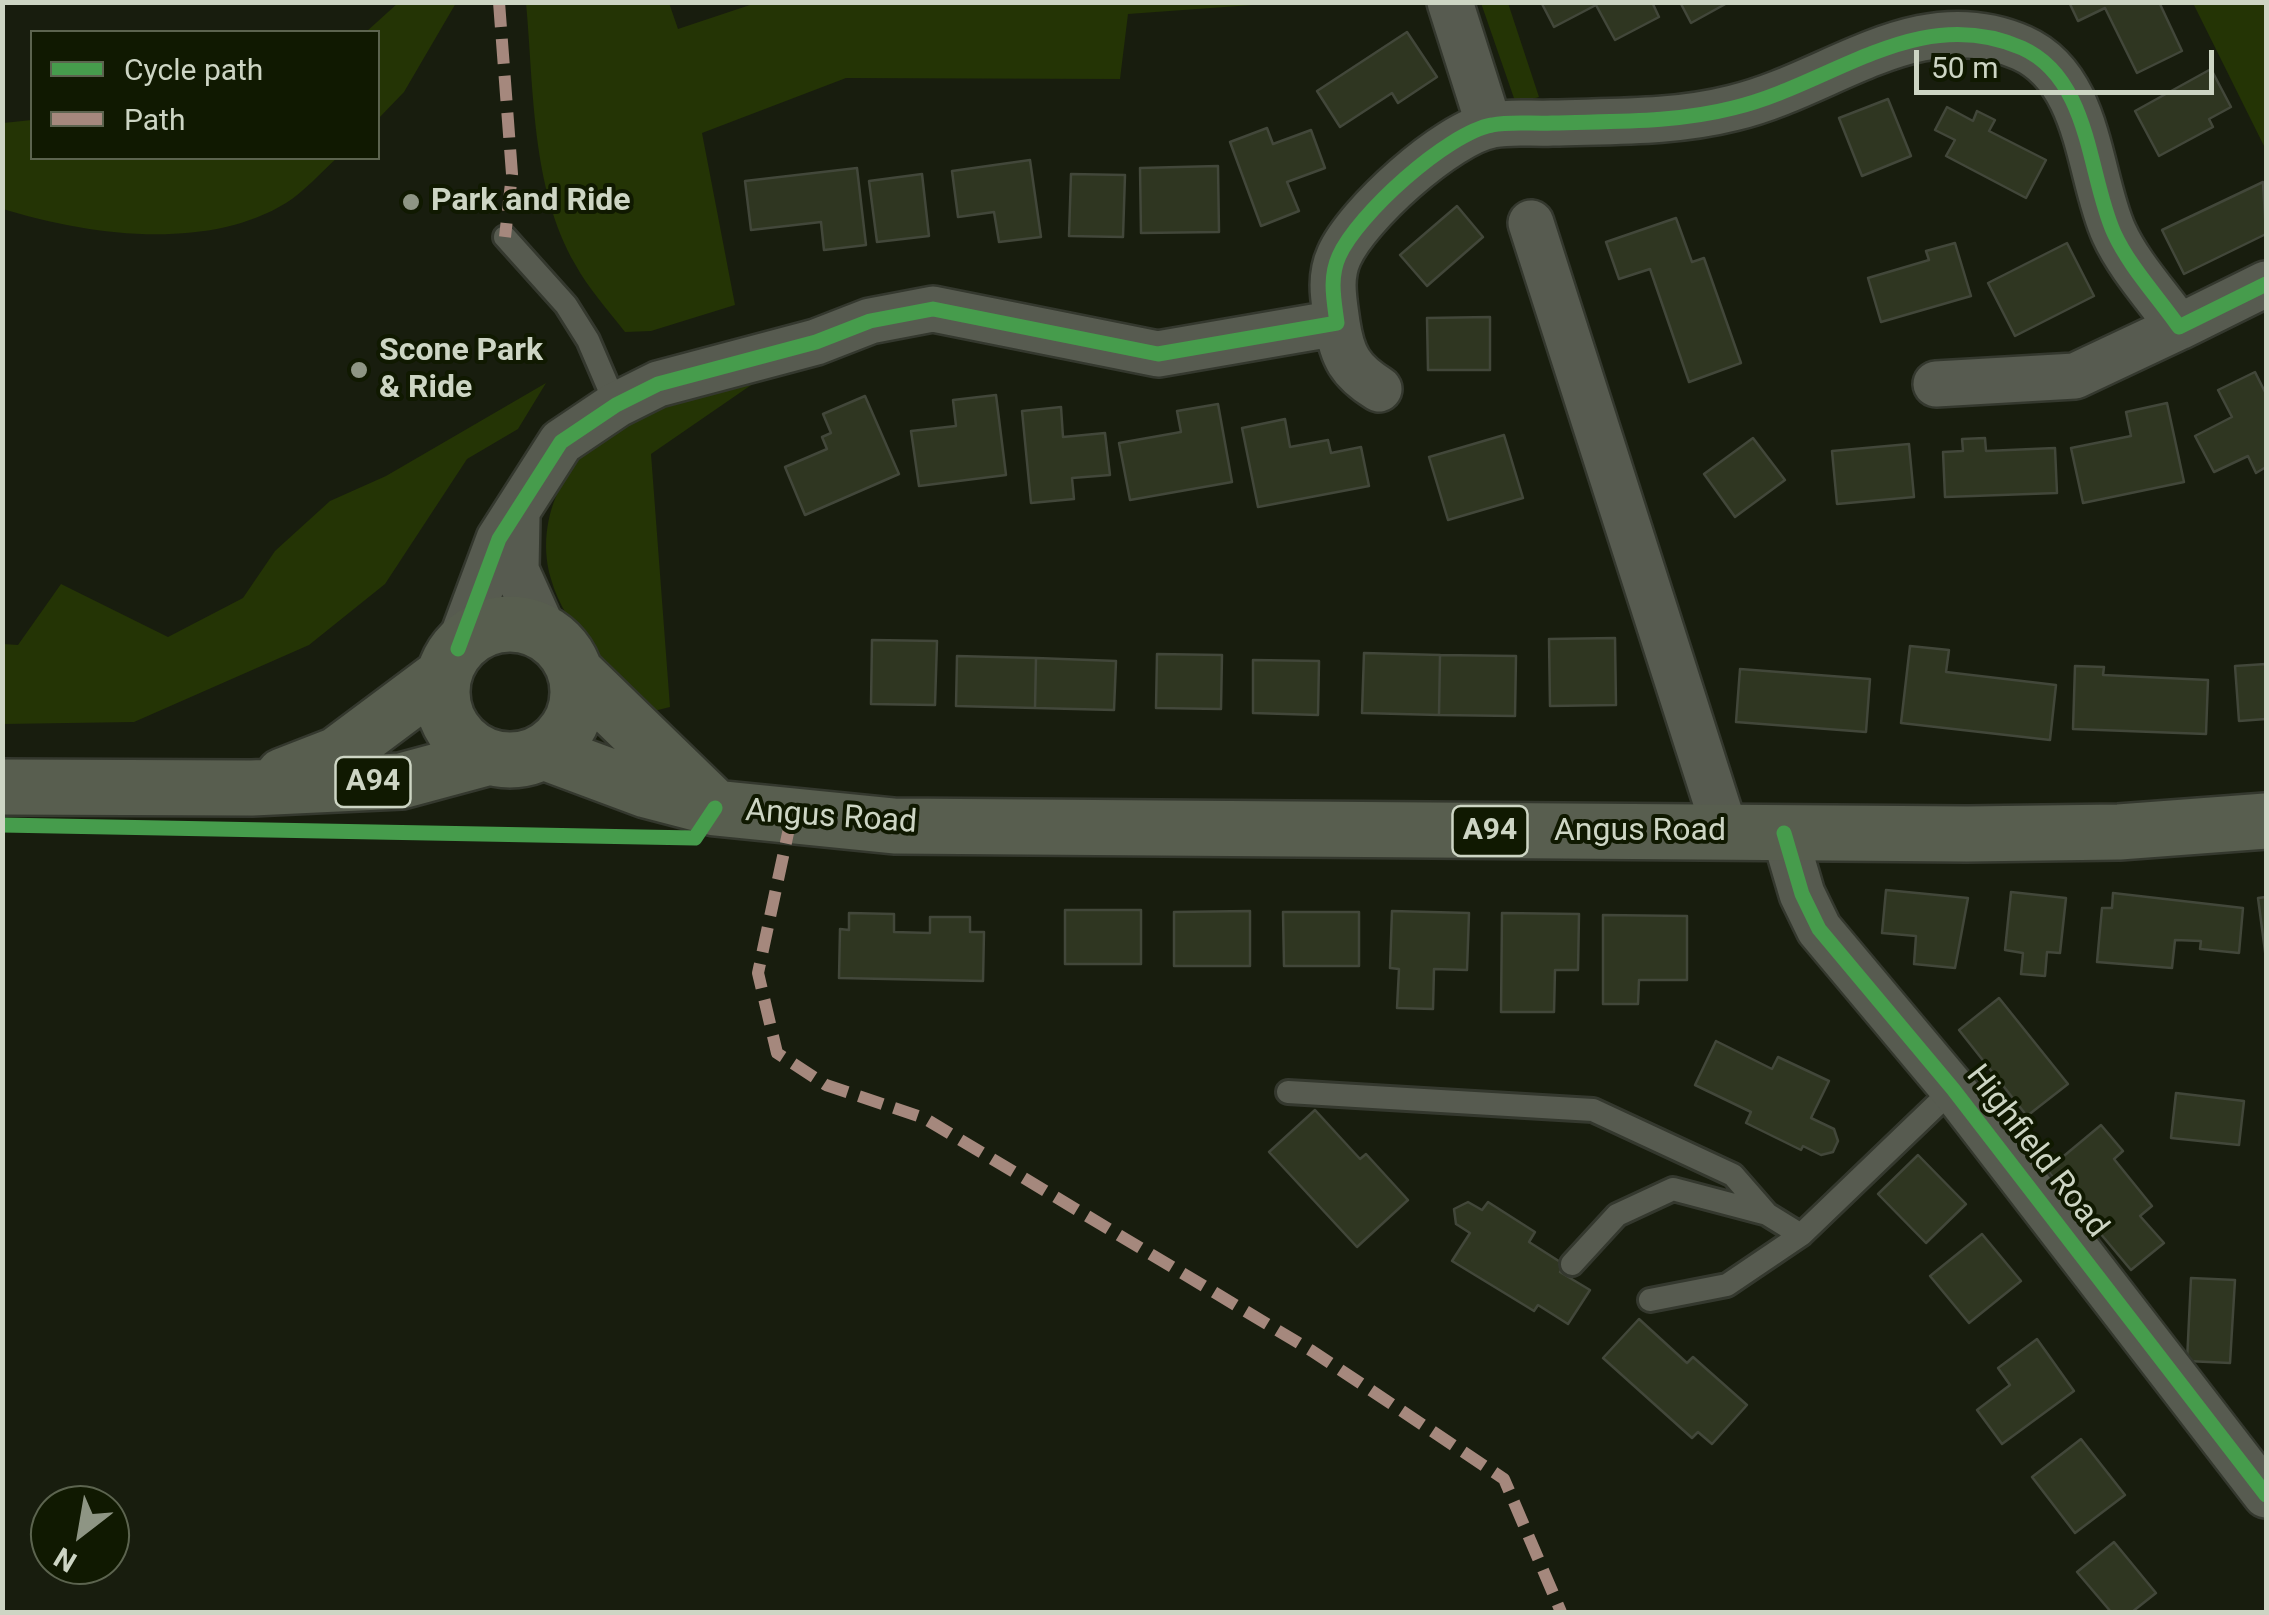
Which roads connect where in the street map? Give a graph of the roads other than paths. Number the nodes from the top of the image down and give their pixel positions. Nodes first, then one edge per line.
1 (1450, 2) edge
2 (1489, 125) junction
3 (1531, 223) dead end
4 (505, 237) dead end
5 (2266, 284) edge
6 (1337, 323) junction
7 (2179, 327) junction
8 (1936, 384) dead end
9 (1380, 389) dead end
10 (616, 405) junction
11 (517, 510) junction
12 (560, 653) junction
13 (451, 662) junction
14 (544, 752) junction
15 (490, 758) junction
16 (2, 787) edge
17 (252, 788) junction
18 (715, 808) junction
19 (2266, 822) edge
20 (1726, 833) junction
21 (1784, 833) junction
22 (1952, 1089) junction
23 (1288, 1092) dead end
24 (1767, 1214) junction
25 (1802, 1236) junction
26 (1572, 1264) dead end
27 (1650, 1300) dead end
28 (2266, 1496) edge

1 - 2 street
2 - 6 street
2 - 7 street
3 - 20 street
4 - 10 lane
5 - 7 street
6 - 9 street
6 - 10 street
7 - 8 street
10 - 11 street
11 - 12 street
11 - 13 street
12 - 13 main road, A94
12 - 14 main road
12 - 18 main road, Angus Road
13 - 15 main road
13 - 17 main road, A94
14 - 15 main road, A94
14 - 18 main road, Angus Road / A94
15 - 17 main road, A94
16 - 17 main road, A94
18 - 20 main road, Angus Road / A94
19 - 21 main road, Angus Road / A94
20 - 21 main road, Angus Road / A94
21 - 22 street, Highfield Road
22 - 25 lane
22 - 28 street, Highfield Road
23 - 24 lane
24 - 25 lane
24 - 26 lane
25 - 27 lane

